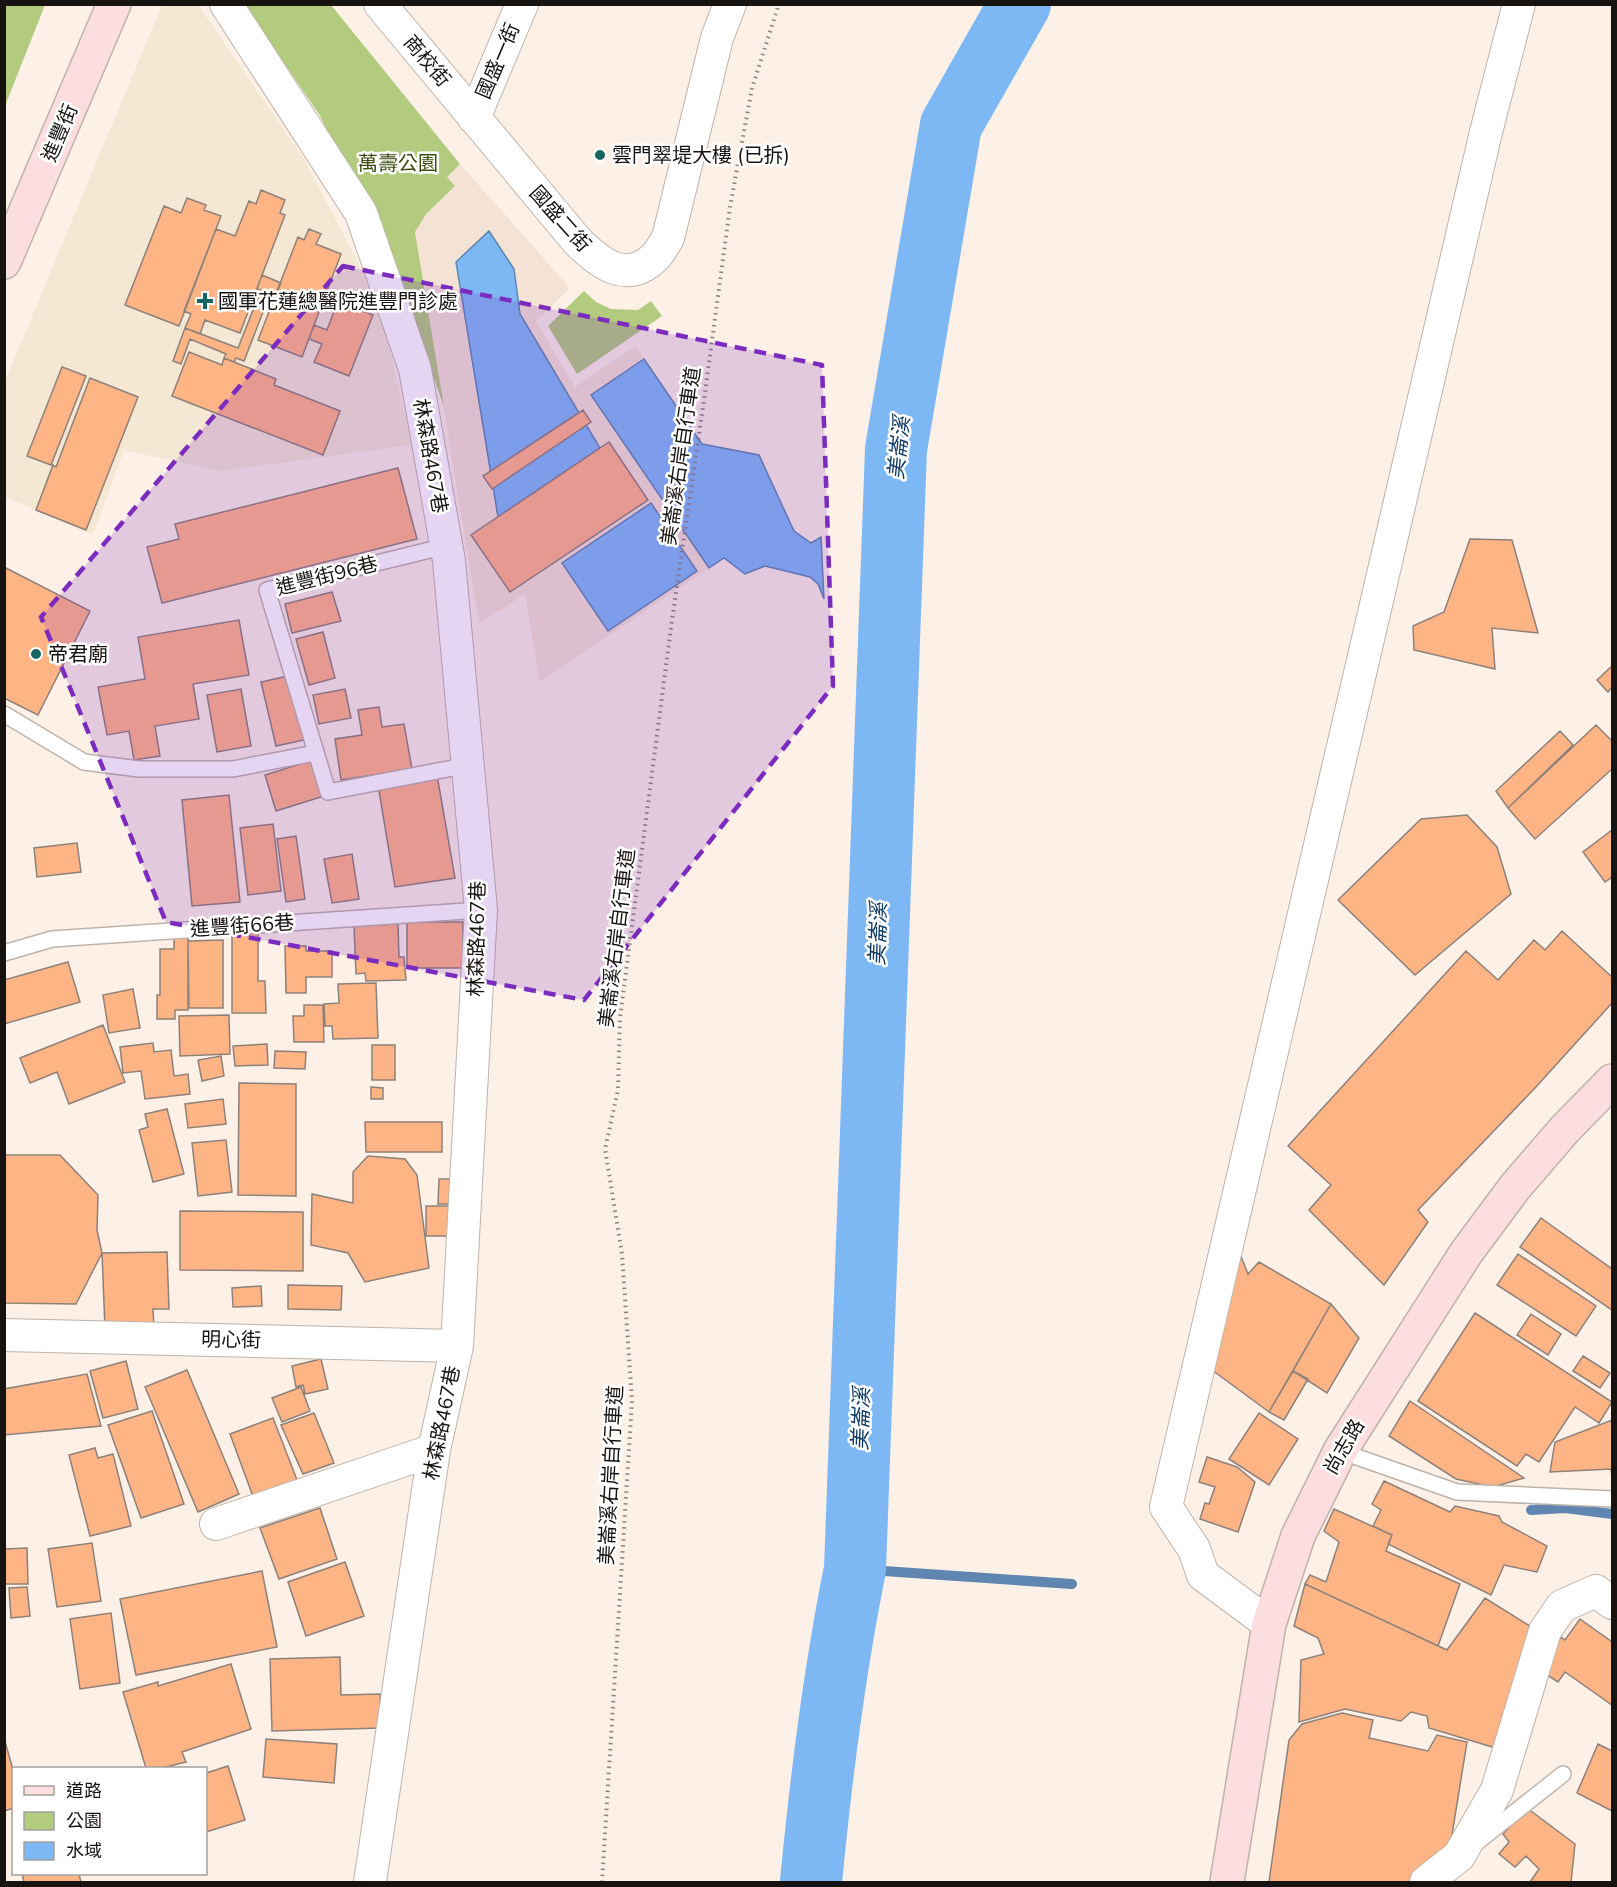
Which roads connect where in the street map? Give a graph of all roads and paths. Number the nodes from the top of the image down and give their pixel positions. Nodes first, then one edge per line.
1 (114, 4) edge
2 (226, 4) edge
3 (380, 4) edge
4 (522, 4) edge
5 (730, 4) edge
6 (779, 4) edge
7 (1520, 4) edge
8 (474, 118) junction
9 (4, 262) edge
10 (446, 546) junction
11 (4, 714) edge
12 (315, 753) junction
13 (469, 765) junction
14 (481, 910) junction
15 (4, 954) edge
16 (1612, 1081) edge
17 (4, 1335) edge
18 (457, 1346) junction
19 (434, 1450) junction
20 (1340, 1451) junction
21 (1612, 1499) edge
22 (216, 1524) dead end
23 (1612, 1603) edge
24 (1269, 1624) junction
25 (1563, 1774) dead end
26 (1460, 1856) junction
27 (370, 1882) edge
28 (602, 1882) edge
29 (1227, 1882) edge
30 (1426, 1882) edge

1 - 9 street, 進豐街
2 - 10 street, 林森路467巷
3 - 8 street, 商校街
4 - 8 street, 國盛一街
5 - 8 street, 國盛二街
6 - 28 path, 美崙溪右岸自行車道
7 - 24 street
10 - 12 lane, 進豐街96巷
10 - 13 street, 林森路467巷
11 - 12 lane
12 - 13 lane, 進豐街96巷
13 - 14 street, 林森路467巷
14 - 15 lane, 進豐街66巷
14 - 18 street, 林森路467巷
16 - 20 street, 尚志路
17 - 18 street, 明心街
18 - 19 street, 林森路467巷
19 - 22 street
19 - 27 street, 林森路467巷
20 - 21 lane
20 - 24 street, 尚志路
23 - 26 street
24 - 29 street, 尚志路
25 - 26 lane
26 - 30 street

